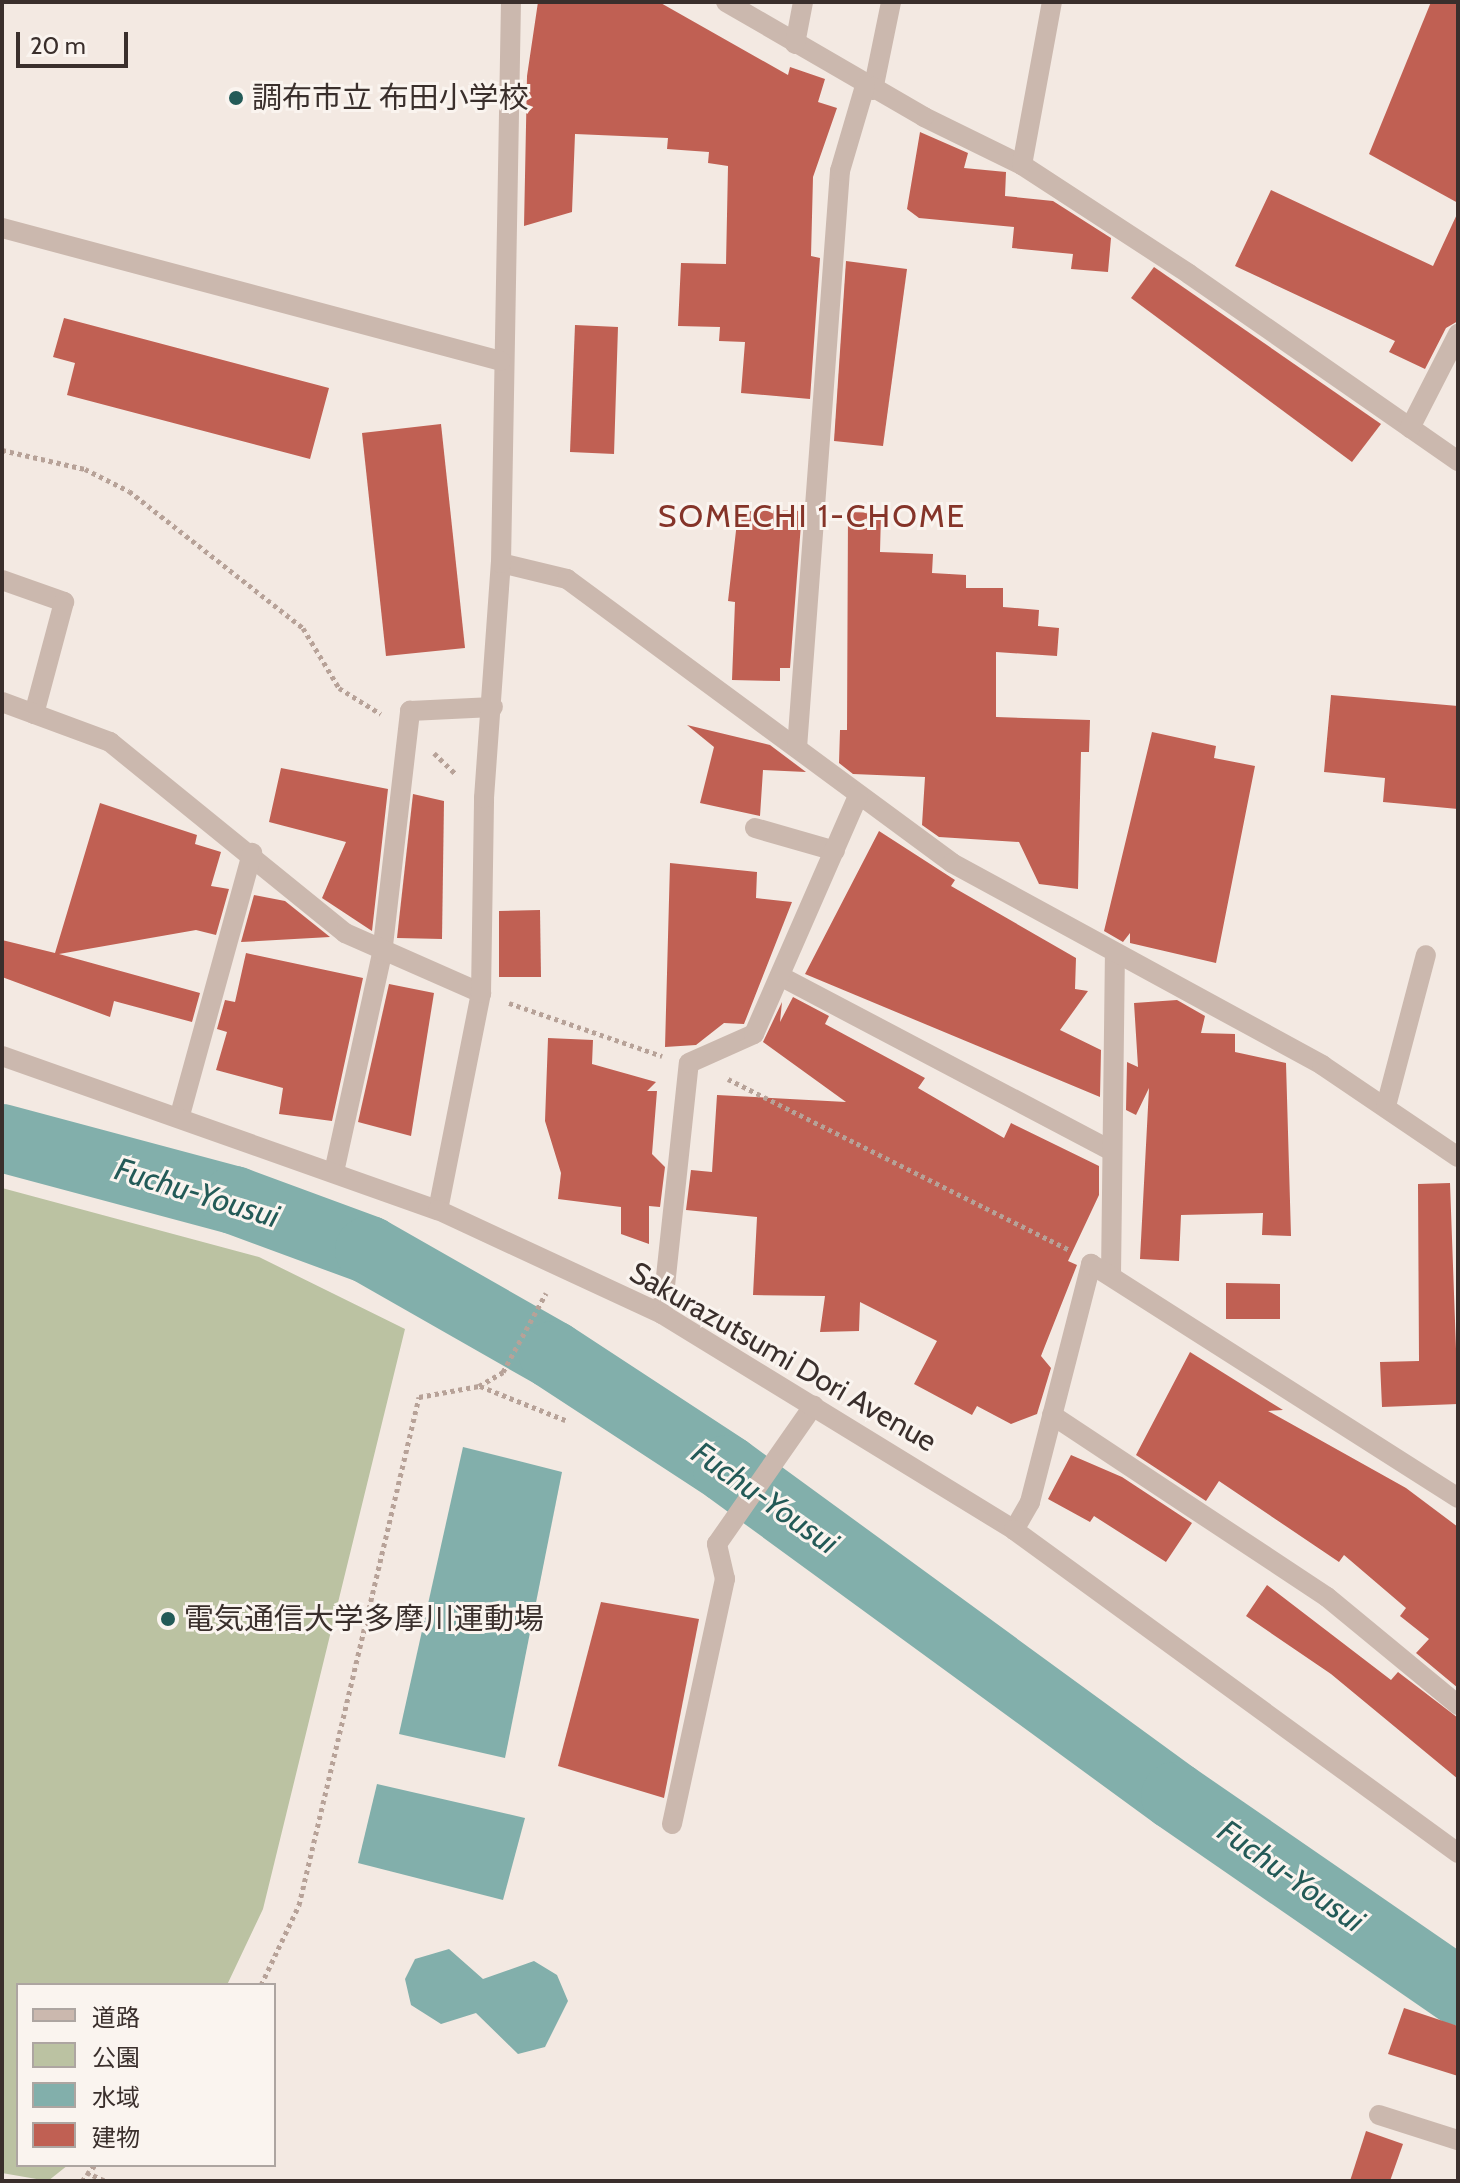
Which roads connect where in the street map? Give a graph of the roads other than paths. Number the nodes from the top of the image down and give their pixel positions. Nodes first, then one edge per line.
1 (511, 2) edge
2 (726, 2) edge
3 (803, 2) edge
4 (891, 2) edge
5 (1052, 2) edge
6 (795, 44) junction
7 (869, 88) junction
8 (1022, 165) junction
9 (2, 228) edge
10 (1458, 334) edge
11 (501, 361) junction
12 (1410, 428) junction
13 (1458, 461) edge
14 (501, 563) junction
15 (2, 580) edge
16 (2, 702) edge
17 (493, 707) junction
18 (34, 714) junction
19 (797, 748) junction
20 (858, 796) junction
21 (755, 828) dead end
22 (835, 851) junction
23 (252, 853) junction
24 (382, 954) junction
25 (1426, 955) dead end
26 (1115, 958) junction
27 (780, 976) junction
28 (481, 993) junction
29 (2, 1056) edge
30 (1386, 1106) junction
31 (180, 1115) junction
32 (1112, 1151) junction
33 (1458, 1157) edge
34 (334, 1172) junction
35 (438, 1210) junction
36 (1111, 1276) junction
37 (662, 1314) junction
38 (814, 1405) junction
39 (1052, 1415) junction
40 (1458, 1498) edge
41 (1014, 1530) junction
42 (1458, 1705) edge
43 (672, 1824) dead end
44 (1458, 1853) edge
45 (1379, 2115) dead end
46 (1458, 2140) edge

1 - 11 street
2 - 6 street
3 - 6 street
4 - 7 street
5 - 8 street
6 - 7 street
7 - 8 street
7 - 19 street
8 - 12 street
9 - 11 street
10 - 12 street
11 - 14 street
12 - 13 street
14 - 17 street
14 - 19 street
15 - 18 street
16 - 18 street
17 - 24 street
17 - 28 street
18 - 23 street
19 - 20 street
20 - 22 street
20 - 26 street
21 - 22 street
22 - 27 street
23 - 24 street
23 - 31 street
24 - 28 street
24 - 34 street
25 - 30 street
26 - 30 street
26 - 32 street
27 - 32 street
27 - 37 street
28 - 35 street
29 - 31 street, Sakurazutsumi Dori Avenue
30 - 33 street
31 - 34 street, Sakurazutsumi Dori Avenue
32 - 36 street
34 - 35 street, Sakurazutsumi Dori Avenue
35 - 37 street, Sakurazutsumi Dori Avenue
36 - 39 street
36 - 40 street
37 - 38 street, Sakurazutsumi Dori Avenue
38 - 41 street, Sakurazutsumi Dori Avenue
38 - 43 street
39 - 41 street
39 - 42 street
41 - 44 street, Sakurazutsumi Dori Avenue
45 - 46 street

